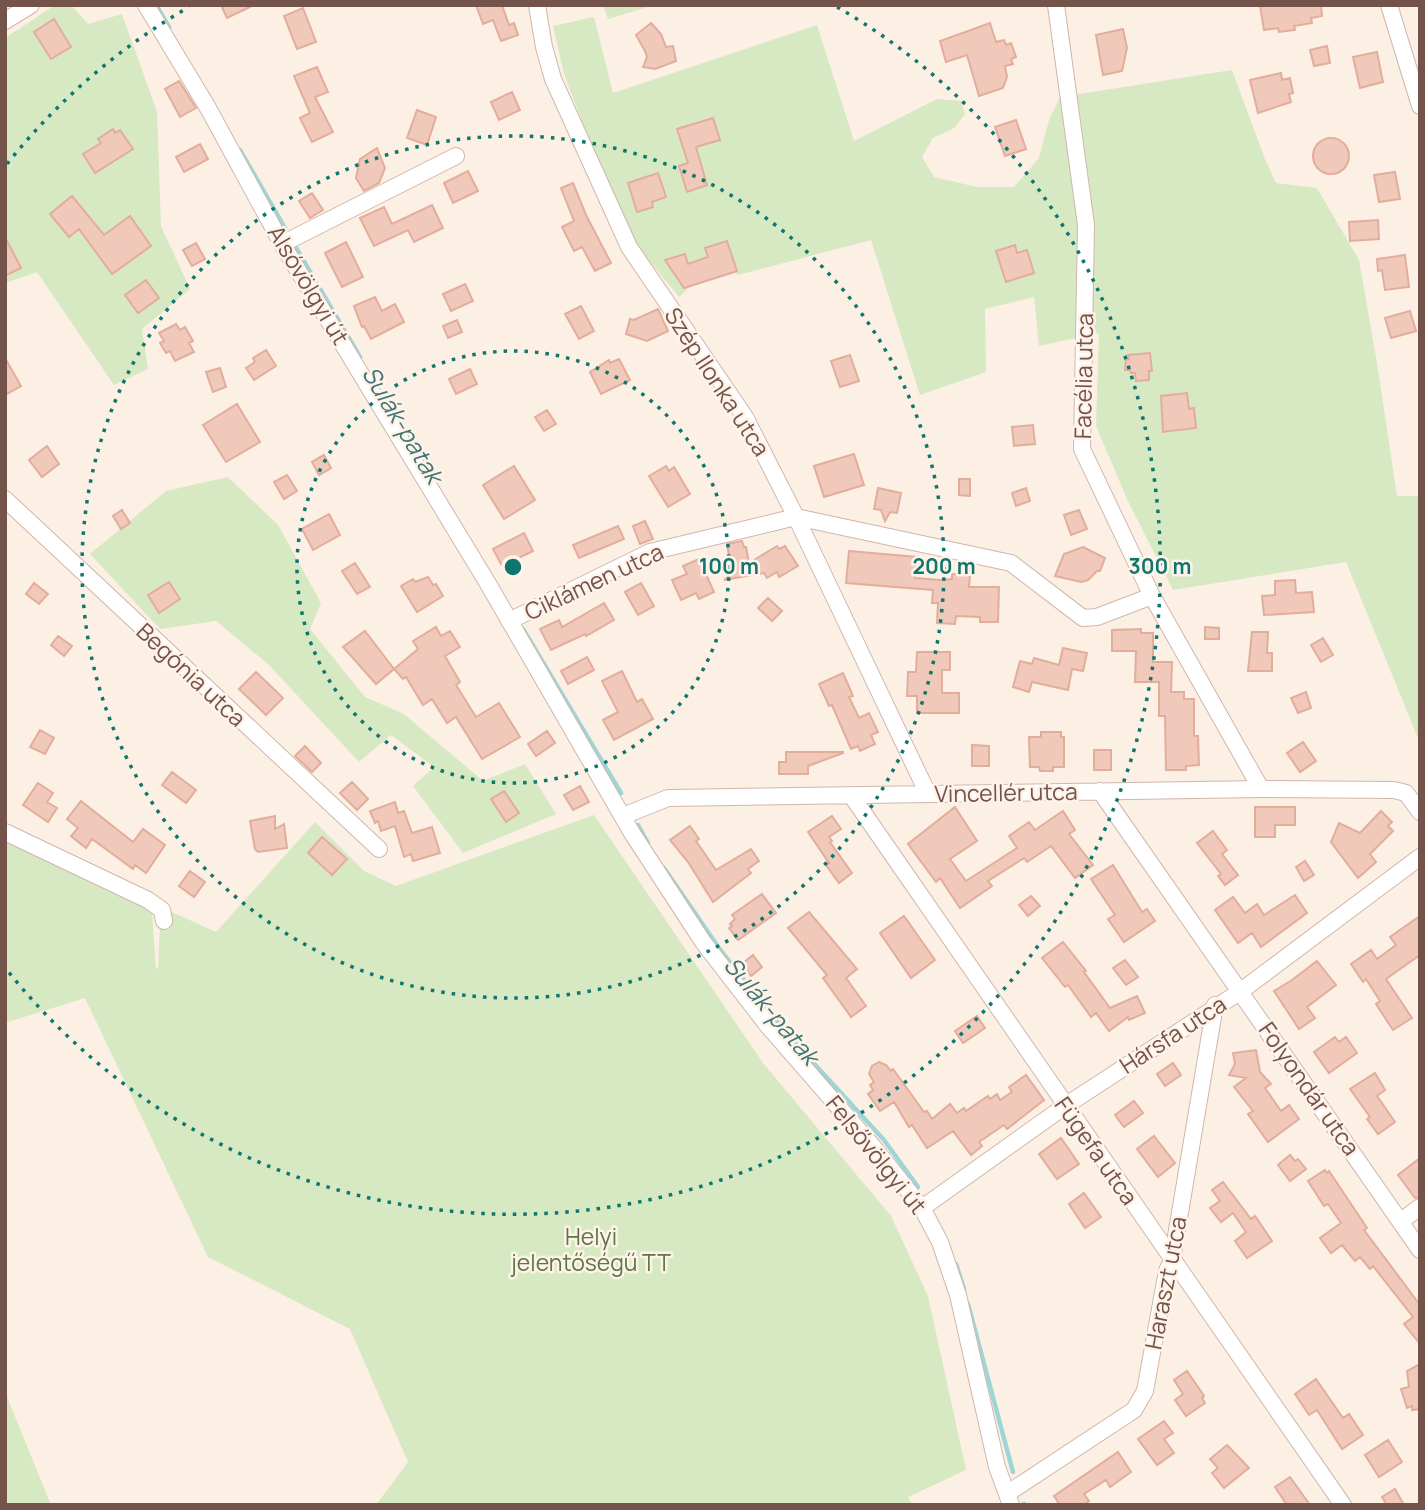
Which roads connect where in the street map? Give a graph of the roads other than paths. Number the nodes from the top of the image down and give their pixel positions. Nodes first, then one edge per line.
1 (32, 5) edge
2 (146, 5) edge
3 (537, 5) edge
4 (1056, 5) edge
5 (1389, 5) edge
6 (5, 21) edge
7 (1420, 106) edge
8 (456, 156) dead end
9 (282, 244) junction
10 (5, 499) edge
11 (796, 517) junction
12 (1152, 596) junction
13 (509, 621) junction
14 (1261, 789) junction
15 (1100, 791) junction
16 (928, 794) junction
17 (851, 795) junction
18 (1420, 812) edge
19 (623, 816) junction
20 (5, 832) edge
21 (379, 849) dead end
22 (1420, 857) edge
23 (164, 921) dead end
24 (1241, 991) junction
25 (1216, 1005) junction
26 (1065, 1106) junction
27 (922, 1208) junction
28 (1420, 1208) edge
29 (1401, 1221) junction
30 (1420, 1250) edge
31 (1172, 1260) junction
32 (1010, 1499) edge
33 (1343, 1505) edge

1 - 6 street
2 - 9 street, Alsóvölgyi út
3 - 11 street, Szép Ilonka utca
4 - 12 street, Facélia utca
5 - 7 street
8 - 9 street
9 - 13 street, Alsóvölgyi út
10 - 21 street, Begónia utca
11 - 12 street, Ciklámen utca
11 - 13 street, Ciklámen utca
11 - 16 street, Szép Ilonka utca
12 - 14 street, Facélia utca
13 - 19 street, Alsóvölgyi út
14 - 15 street, Vincellér utca
14 - 18 street, Vincellér utca
15 - 16 street, Vincellér utca
15 - 24 street, Folyondár utca
16 - 17 street, Vincellér utca
17 - 19 street, Vincellér utca
17 - 26 street, Fügefa utca
19 - 27 street, Felsővölgyi út
20 - 23 street
22 - 24 street, Hársfa utca
24 - 25 street, Hársfa utca
24 - 29 street, Folyondár utca
25 - 26 street, Hársfa utca
25 - 31 street, Haraszt utca
26 - 27 street, Hársfa utca
26 - 31 street, Fügefa utca
27 - 32 street, Felsővölgyi út
28 - 29 street
29 - 30 street, Folyondár utca
31 - 32 street, Haraszt utca
31 - 33 street, Fügefa utca

